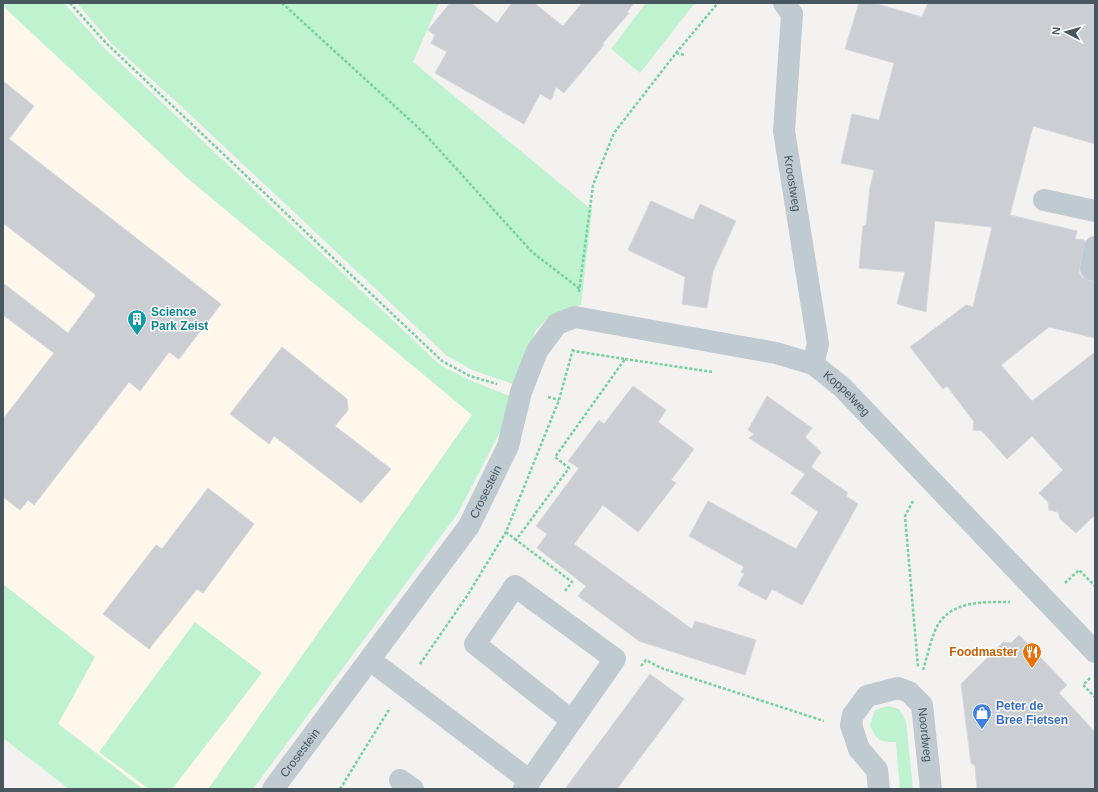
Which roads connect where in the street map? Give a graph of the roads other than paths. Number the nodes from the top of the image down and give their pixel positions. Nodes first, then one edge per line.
1 (784, 3) edge
2 (1044, 200) dead end
3 (1095, 211) edge
4 (1095, 248) edge
5 (1095, 270) edge
6 (575, 317) joint
7 (813, 364) junction
8 (1095, 652) edge
9 (370, 660) junction
10 (572, 720) junction
11 (527, 785) edge
12 (273, 789) edge
13 (879, 789) edge
14 (931, 789) edge

1 - 7 street, Kroostweg
2 - 3 street
4 - 5 street
6 - 7 street, Koppelweg
6 - 9 street, Crosestein
7 - 8 street, Koppelweg
9 - 11 street
9 - 12 street, Crosestein
10 - 10 street
10 - 11 street
13 - 14 street, Noordweg

